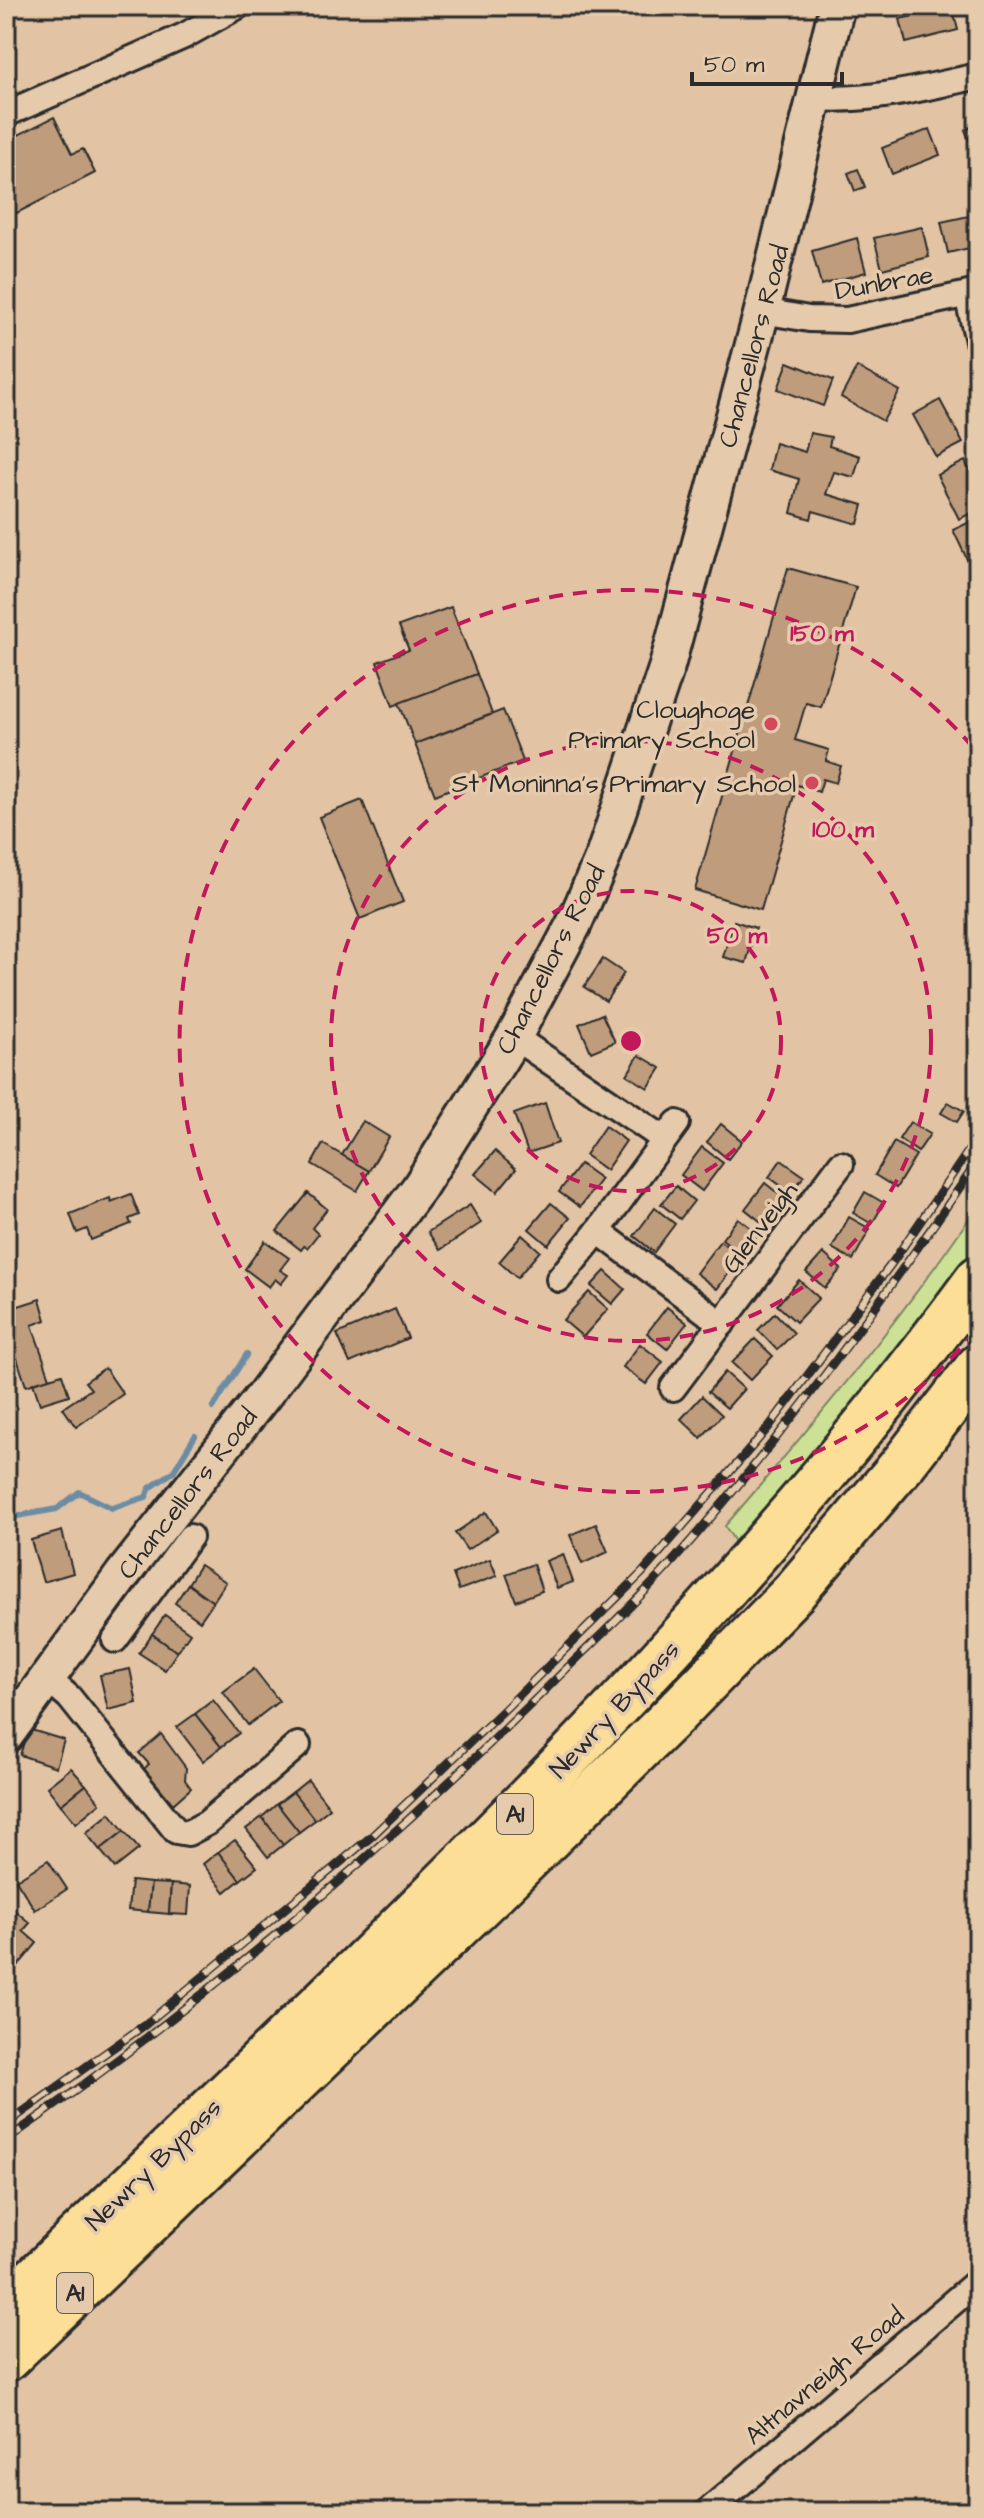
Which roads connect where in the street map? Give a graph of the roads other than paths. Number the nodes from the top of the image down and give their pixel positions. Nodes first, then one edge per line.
1 (238, 6) edge
2 (837, 6) edge
3 (978, 76) edge
4 (816, 98) junction
5 (6, 114) edge
6 (972, 294) edge
7 (762, 311) junction
8 (978, 341) edge
9 (514, 1037) junction
10 (841, 1164) dead end
11 (598, 1231) junction
12 (559, 1279) dead end
13 (978, 1279) edge
14 (722, 1324) junction
15 (978, 1367) edge
16 (673, 1388) dead end
17 (190, 1537) dead end
18 (136, 1584) junction
19 (115, 1640) dead end
20 (48, 1679) junction
21 (6, 1735) edge
22 (298, 1745) dead end
23 (978, 2281) edge
24 (6, 2306) edge
25 (6, 2359) edge
26 (707, 2512) edge

1 - 5 street
2 - 4 street, Chancellors Road
3 - 4 street
4 - 7 street, Chancellors Road
6 - 7 street, Dunbrae
6 - 8 street, Dunbrae
7 - 9 street, Chancellors Road
9 - 11 street
9 - 18 street, Chancellors Road
10 - 14 street, Glenveigh
11 - 12 street
11 - 14 street
13 - 24 highway, Newry Bypass / A1
14 - 16 street, Glenveigh
15 - 25 highway, Newry Bypass / A1
17 - 18 street
18 - 19 street
18 - 20 street, Chancellors Road
20 - 21 street, Chancellors Road
20 - 22 street
23 - 26 street, Altnavneigh Road

